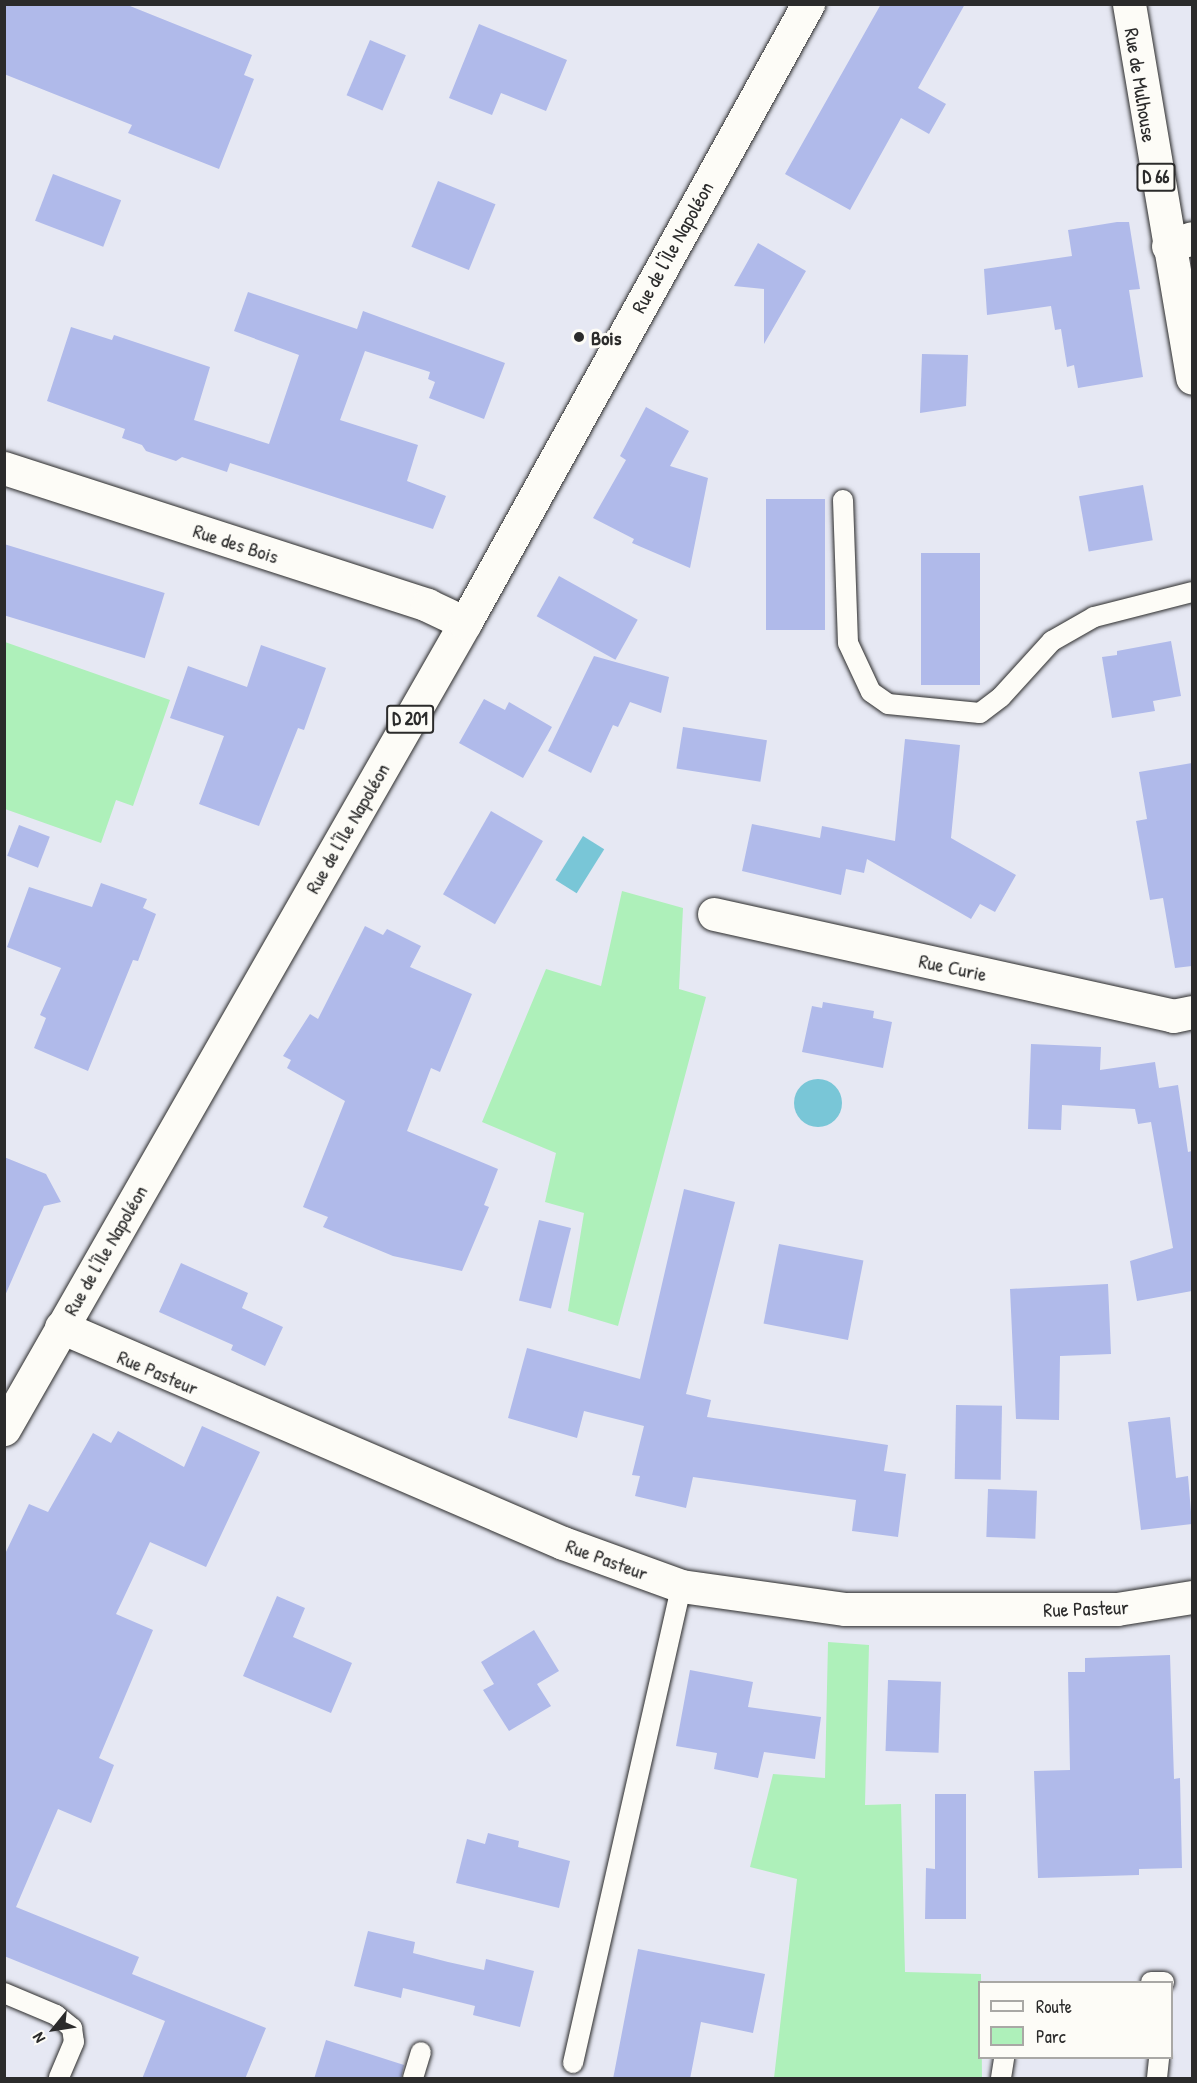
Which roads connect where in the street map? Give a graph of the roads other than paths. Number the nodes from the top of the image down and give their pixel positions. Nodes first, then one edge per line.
1 (808, 4) edge
2 (1129, 4) edge
3 (1180, 242) edge
4 (1192, 378) edge
5 (4, 468) edge
6 (843, 500) dead end
7 (1192, 592) edge
8 (465, 624) junction
9 (714, 914) dead end
10 (1192, 1012) edge
11 (61, 1327) junction
12 (4, 1430) edge
13 (681, 1586) junction
14 (1192, 1598) edge
15 (4, 1993) edge
16 (421, 2052) dead end
17 (1004, 2059) edge
18 (1159, 2059) edge
19 (573, 2063) dead end
20 (59, 2079) edge
21 (413, 2079) edge
22 (1001, 2079) edge
23 (1157, 2079) edge

1 - 8 street, Rue de l'Île Napoléon / D 201
2 - 3 street, Rue de Mulhouse / D 66
3 - 4 street, Rue de Mulhouse / D 66
5 - 8 street, Rue des Bois
6 - 7 lane
8 - 11 street, Rue de l'Île Napoléon / D 201
9 - 10 street, Rue Curie
11 - 12 street, Rue de l'Île Napoléon / D 201
11 - 13 street, Rue Pasteur
13 - 14 street, Rue Pasteur
13 - 19 lane
15 - 20 lane
16 - 21 lane
17 - 22 lane
18 - 23 lane

